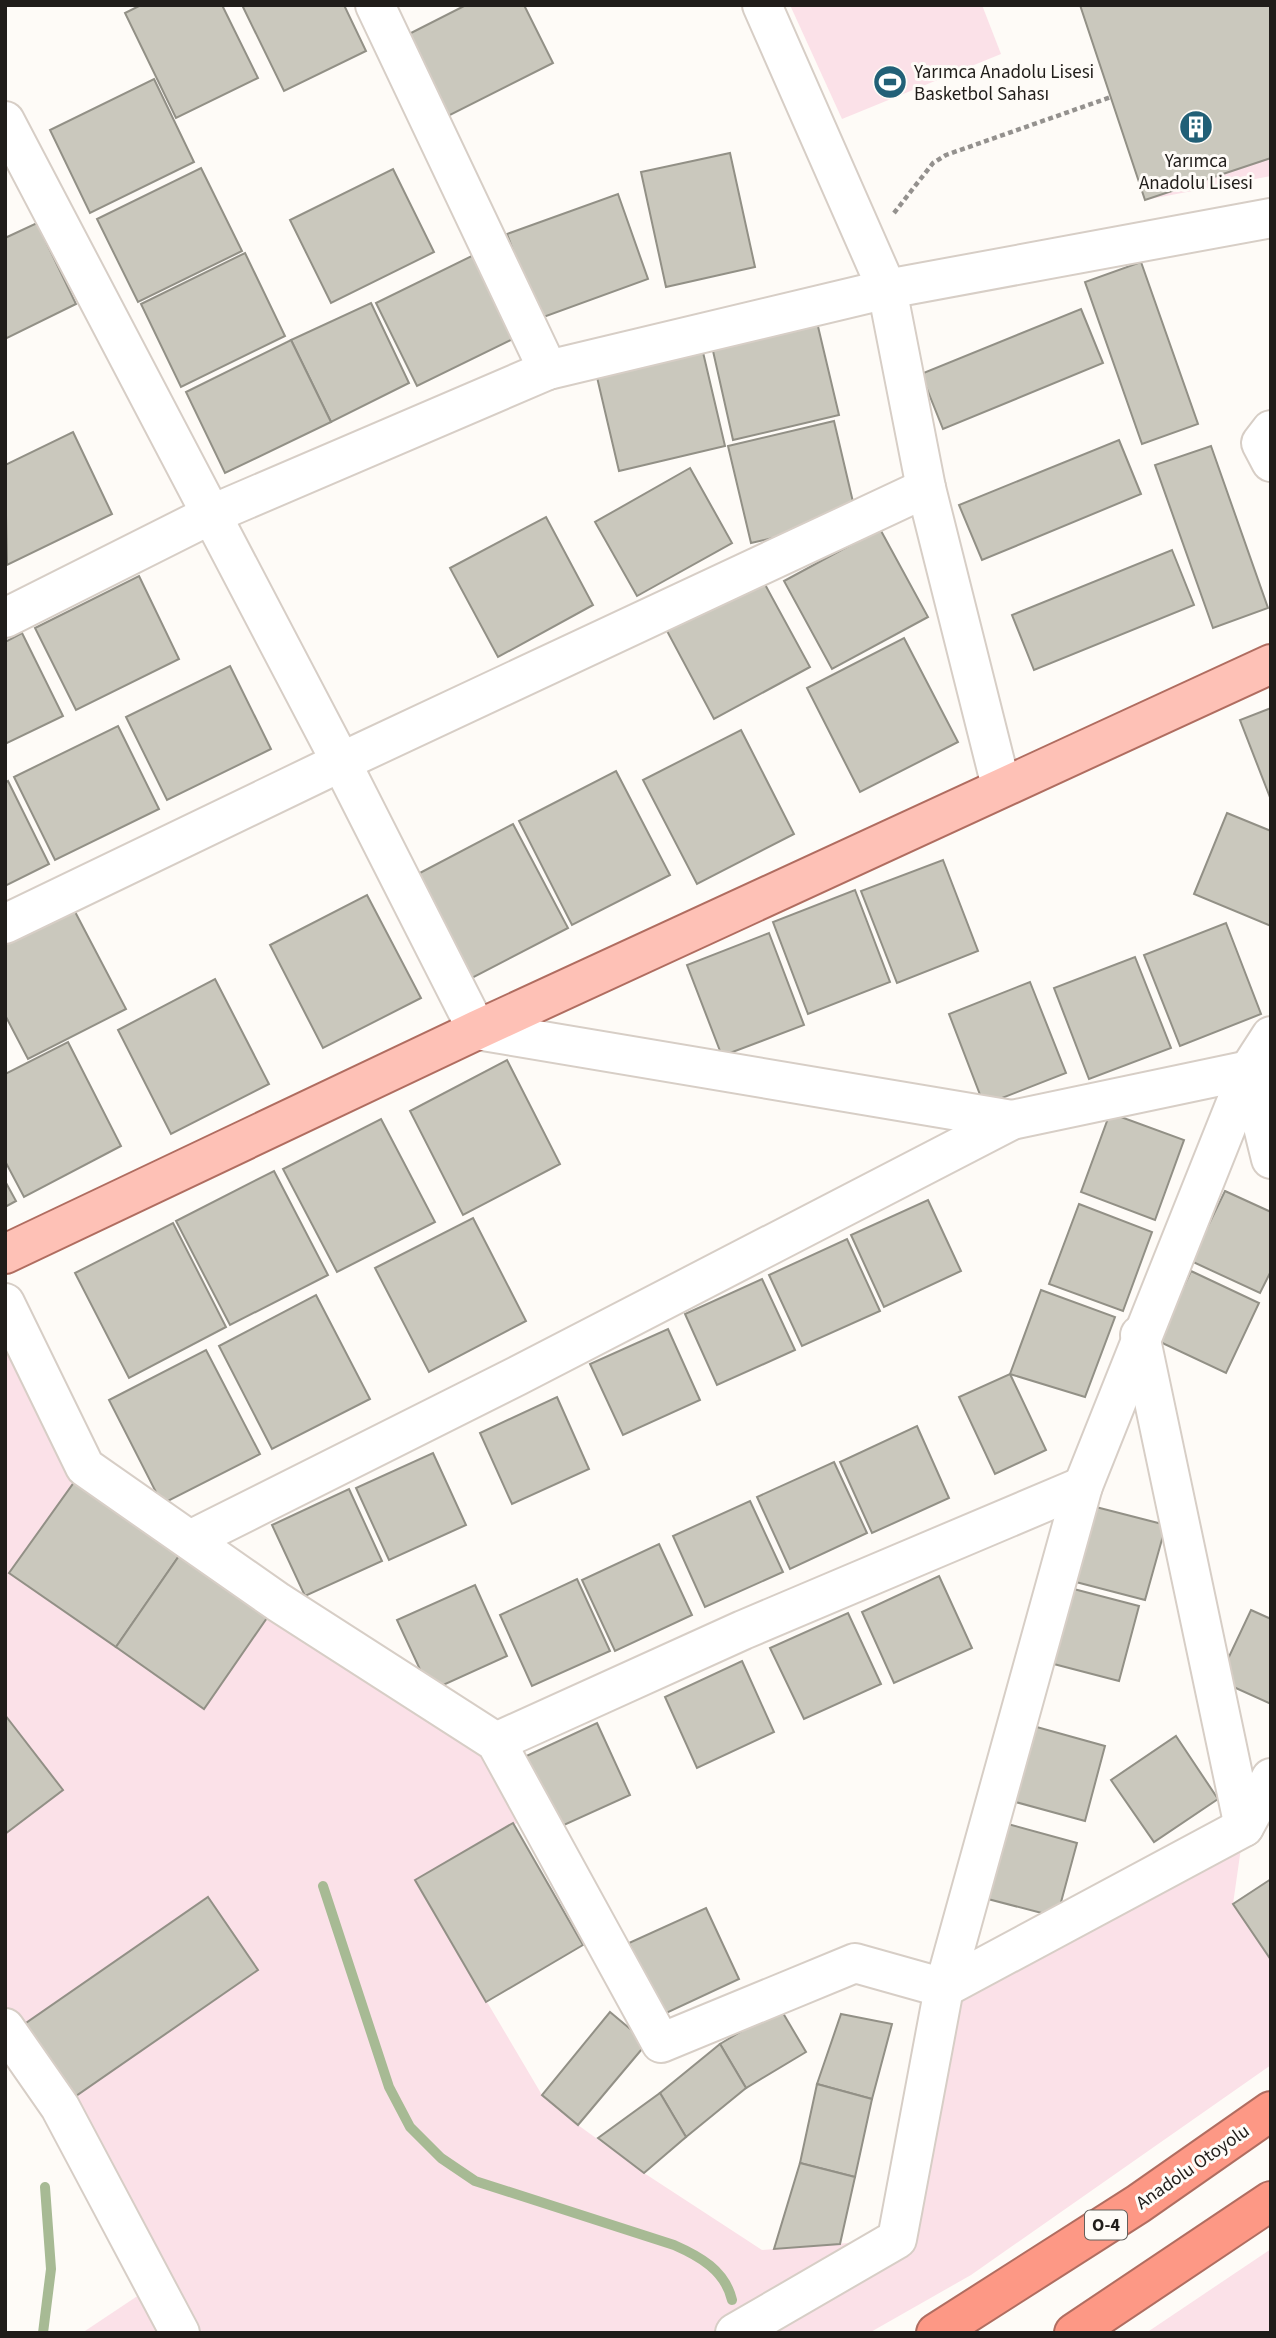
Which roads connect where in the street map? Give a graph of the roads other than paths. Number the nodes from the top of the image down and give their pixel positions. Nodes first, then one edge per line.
1 (375, 5) edge
2 (762, 5) edge
3 (5, 121) edge
4 (1271, 218) edge
5 (887, 289) junction
6 (548, 370) junction
7 (1271, 430) edge
8 (1271, 462) edge
9 (926, 488) junction
10 (210, 515) junction
11 (5, 618) edge
12 (1271, 664) edge
13 (341, 762) junction
14 (1001, 786) junction
15 (5, 924) edge
16 (477, 1030) junction
17 (1271, 1036) edge
18 (1249, 1070) junction
19 (1012, 1121) junction
20 (1271, 1159) edge
21 (5, 1254) edge
22 (5, 1303) edge
23 (1140, 1335) junction
24 (1083, 1486) junction
25 (190, 1541) junction
26 (496, 1742) junction
27 (1271, 1778) edge
28 (1244, 1826) junction
29 (944, 1988) junction
30 (7, 2033) edge
31 (1271, 2111) edge
32 (1271, 2201) edge
33 (180, 2333) edge
34 (734, 2333) edge
35 (936, 2333) edge
36 (1074, 2333) edge

1 - 6 street
2 - 5 street
3 - 10 street
4 - 5 street
5 - 6 street
5 - 9 street
6 - 10 street
7 - 8 street
9 - 13 street
9 - 14 street
10 - 11 street
10 - 13 street
12 - 14 main road
13 - 15 street
13 - 16 street
14 - 16 main road
16 - 19 street
16 - 21 main road
17 - 18 street
18 - 19 street
18 - 20 street
18 - 23 street
19 - 25 street
22 - 25 street
23 - 24 street
23 - 28 street
24 - 26 street
24 - 29 street
25 - 26 street
26 - 29 street
27 - 28 street
28 - 29 street
29 - 34 street
30 - 33 street
31 - 35 highway, Anadolu Otoyolu / O-4
32 - 36 highway

